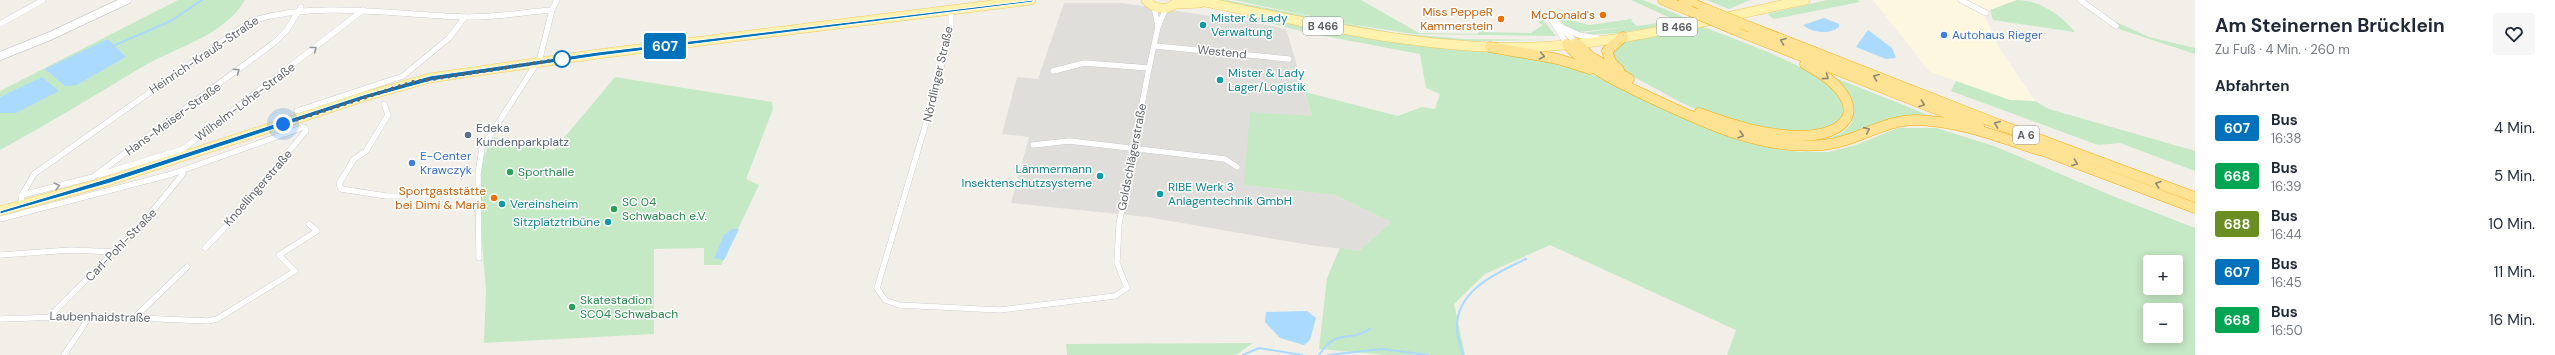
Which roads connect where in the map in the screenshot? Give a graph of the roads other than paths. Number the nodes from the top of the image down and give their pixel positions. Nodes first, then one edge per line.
1 (43, 0) edge
2 (127, 0) edge
3 (558, 0) edge
4 (1031, 0) edge
5 (1144, 0) edge
6 (1195, 0) edge
7 (1663, 0) edge
8 (1684, 0) edge
9 (1801, 0) edge
10 (1961, 0) edge
11 (2080, 0) edge
12 (1177, 2) edge
13 (1207, 3) junction
14 (301, 7) junction
15 (1154, 7) junction
16 (1166, 8) junction
17 (951, 9) junction
18 (363, 10) junction
19 (552, 10) junction
20 (1986, 14) dead end
21 (465, 17) junction
22 (0, 24) edge
23 (1158, 26) junction
24 (2116, 26) dead end
25 (1564, 28) junction
26 (1623, 37) junction
27 (1606, 39) junction
28 (1571, 44) junction
29 (1768, 44) junction
30 (1155, 46) junction
31 (1490, 47) junction
32 (0, 56) edge
33 (1289, 59) dead end
34 (538, 62) junction
35 (1149, 68) junction
36 (1053, 71) dead end
37 (1603, 74) junction
38 (1630, 80) junction
39 (384, 104) dead end
40 (297, 111) dead end
41 (1033, 145) dead end
42 (1134, 148) junction
43 (2039, 150) junction
44 (1237, 167) dead end
45 (184, 169) junction
46 (93, 177) junction
47 (22, 195) junction
48 (478, 196) junction
49 (2195, 197) edge
50 (21, 205) junction
51 (2195, 208) edge
52 (0, 211) edge
53 (0, 219) edge
54 (309, 224) dead end
55 (205, 248) dead end
56 (116, 252) junction
57 (0, 255) edge
58 (479, 258) dead end
59 (187, 267) dead end
60 (1126, 288) joint
61 (50, 316) junction
62 (90, 316) junction
63 (135, 317) junction
64 (0, 319) edge
65 (64, 355) edge

1 - 22 street
2 - 32 main road
3 - 19 street
4 - 17 main road
5 - 15 main road
6 - 13 main road, B 466
7 - 29 highway, A 6, bridge
49 -> 8 highway, A 6, bridge
9 - 26 main road, B 466
10 - 20 street
11 - 24 street
12 - 13 main road, B 466
12 - 16 main road
13 - 31 main road, B 466
14 - 18 street, Heinrich-Krauß-Straße
46 -> 14 street, Hans-Meiser-Straße
14 - 47 street, Heinrich-Krauß-Straße
15 - 16 main road
15 - 23 street, Goldschlägerstraße
16 - 23 street, Goldschlägerstraße
17 - 34 main road, Nördlinger Straße
17 - 60 street, Nördlinger Straße
18 - 21 street, Heinrich-Krauß-Straße
46 -> 18 street, Wilhelm-Löhe-Straße
19 - 21 street, Heinrich-Krauß-Straße
19 - 34 street
21 - 40 street
23 - 30 street, Goldschlägerstraße
25 - 27 street
25 - 28 street
25 - 28 street
26 - 27 main road, B 466
26 - 38 highway
27 - 28 main road, B 466
28 - 31 main road, B 466
28 - 37 highway
28 - 38 highway
29 -> 38 highway
29 -> 43 highway, A 6
30 - 33 street, Westend
30 - 35 street, Goldschlägerstraße
31 -> 37 highway
34 - 48 street
34 - 50 main road, Nördlinger Straße
35 - 36 street
35 - 42 street, Goldschlägerstraße
37 -> 43 highway
39 - 48 street
41 - 42 street
42 - 44 street
42 - 60 street, Goldschlägerstraße
43 -> 51 highway, A 6
45 - 53 street
45 - 55 street, Knoellingerstraße
45 - 56 street, Carl-Pohl-Straße
47 -> 46 street, Hans-Meiser-Straße
47 - 50 street, Heinrich-Krauß-Straße
48 - 58 street
50 - 52 main road, Nördlinger Straße
54 - 63 street, Laubenhaidstraße
56 - 57 street
56 - 61 street, Carl-Pohl-Straße
59 - 63 street
61 - 62 street, Laubenhaidstraße
61 - 64 street, Laubenhaidstraße
62 - 63 street, Laubenhaidstraße
62 - 65 street

